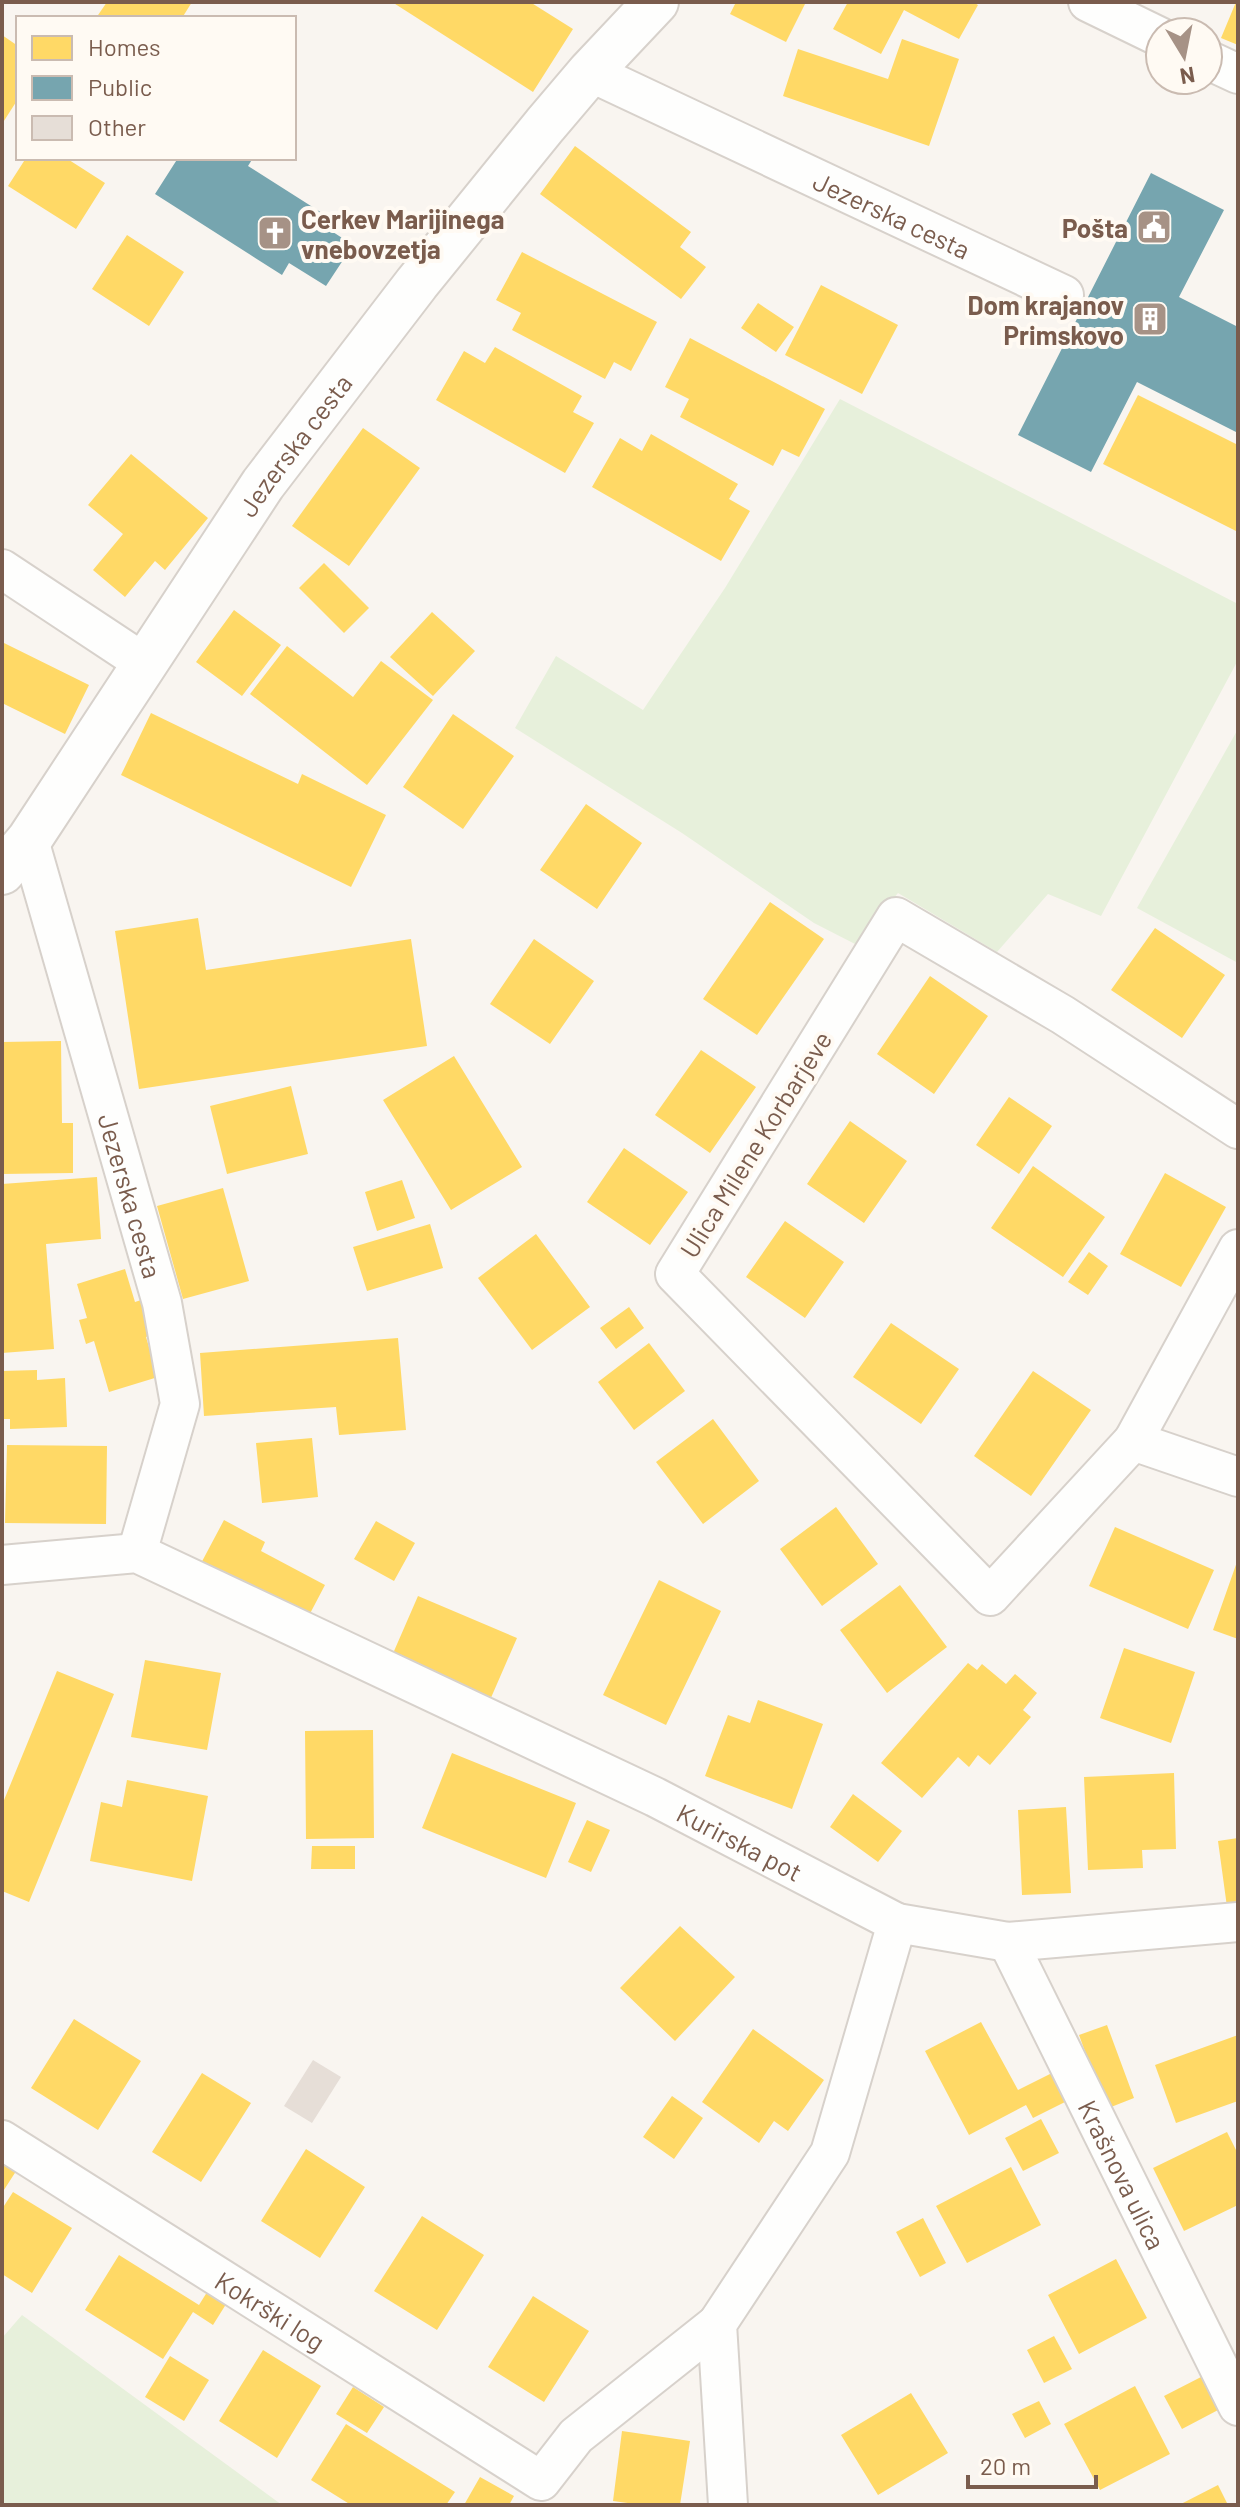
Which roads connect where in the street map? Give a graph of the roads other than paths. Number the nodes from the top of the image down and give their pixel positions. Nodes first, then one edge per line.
1 (656, 2) edge
2 (1088, 2) edge
3 (1144, 29) edge
4 (590, 72) junction
5 (1064, 295) dead end
6 (2, 569) edge
7 (144, 663) junction
8 (15, 856) edge
9 (1238, 1129) edge
10 (1238, 1249) edge
11 (1133, 1441) junction
12 (1238, 1477) edge
13 (137, 1553) junction
14 (2, 1565) edge
15 (1238, 1922) edge
16 (897, 1923) junction
17 (1008, 1942) junction
18 (2, 2140) edge
19 (717, 2324) junction
20 (1238, 2406) edge
21 (533, 2493) edge
22 (728, 2505) edge

1 - 4 street, Jezerska cesta
2 - 3 street
4 - 5 street, Jezerska cesta
4 - 7 street, Jezerska cesta
6 - 7 street
7 - 8 street, Jezerska cesta
8 - 13 street, Jezerska cesta
9 - 11 street, Ulica Milene Korbarjeve
10 - 11 street, Ulica Milene Korbarjeve
11 - 12 street
13 - 14 street
13 - 16 street, Kurirska pot
15 - 17 street
16 - 17 street
16 - 19 street
17 - 20 street, Krašnova ulica
18 - 21 street, Kokrški log
19 - 21 street, Kokrški log
19 - 22 street

